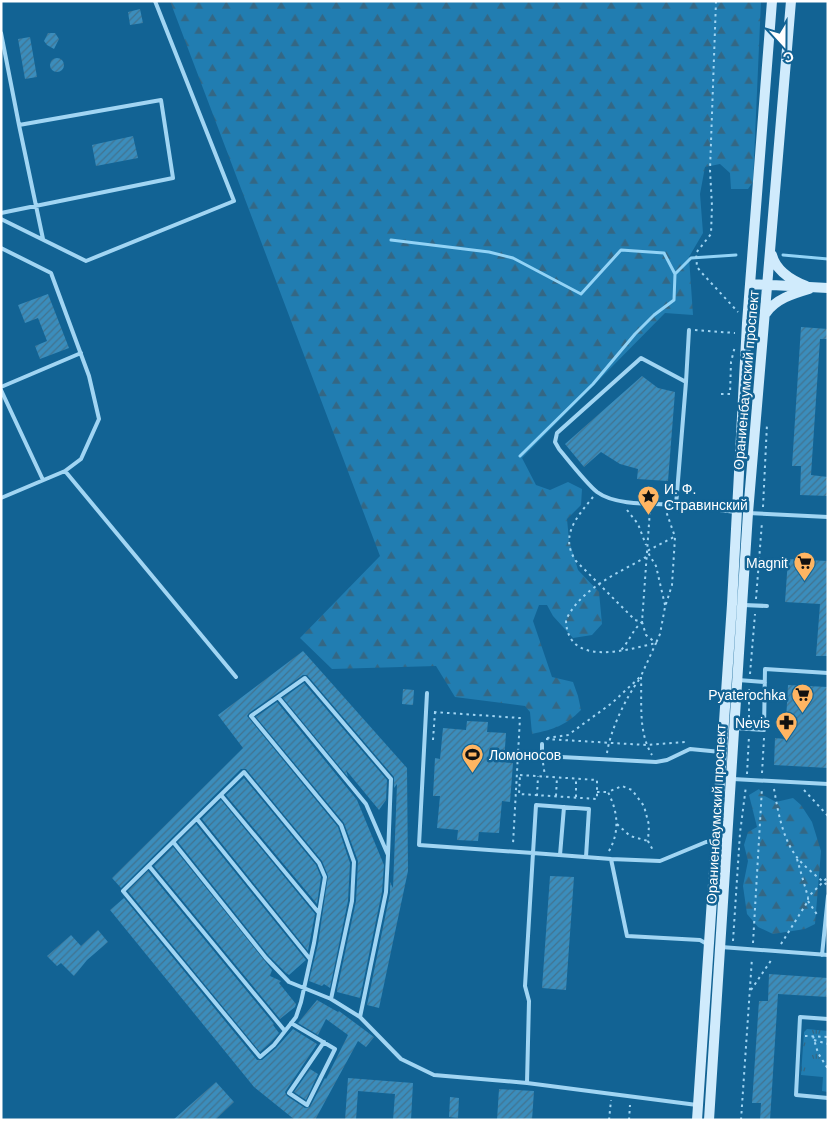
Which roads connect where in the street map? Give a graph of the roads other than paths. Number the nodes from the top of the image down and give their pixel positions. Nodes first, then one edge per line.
1 (155, 1) edge
2 (772, 1) edge
3 (791, 1) edge
4 (1, 33) edge
5 (19, 125) junction
6 (37, 206) junction
7 (1, 213) edge
8 (1, 219) edge
9 (43, 239) junction
10 (1, 248) edge
11 (770, 249) junction
12 (750, 284) junction
13 (767, 285) junction
14 (814, 288) junction
15 (828, 288) edge
16 (765, 314) junction
17 (689, 330) dead end
18 (81, 354) junction
19 (686, 382) junction
20 (1, 389) edge
21 (65, 471) junction
22 (43, 480) junction
23 (1, 498) edge
24 (676, 504) junction
25 (737, 512) junction
26 (748, 513) junction
27 (828, 517) edge
28 (732, 604) junction
29 (743, 605) junction
30 (767, 606) dead end
31 (828, 673) edge
32 (236, 678) dead end
33 (726, 679) junction
34 (738, 680) junction
35 (765, 682) junction
36 (428, 693) dead end
37 (278, 697) junction
38 (734, 728) junction
39 (542, 744) dead end
40 (721, 752) junction
41 (731, 778) junction
42 (828, 784) edge
43 (221, 795) junction
44 (564, 807) junction
45 (197, 819) junction
46 (716, 841) junction
47 (728, 841) junction
48 (174, 843) junction
49 (533, 853) junction
50 (388, 855) junction
51 (560, 855) junction
52 (586, 857) junction
53 (612, 859) junction
54 (149, 866) junction
55 (828, 897) edge
56 (319, 912) junction
57 (709, 946) junction
58 (721, 947) junction
59 (822, 955) junction
60 (828, 955) edge
61 (310, 959) junction
62 (303, 988) junction
63 (331, 999) junction
64 (360, 1017) junction
65 (828, 1019) edge
66 (291, 1023) junction
67 (285, 1031) junction
68 (324, 1042) junction
69 (527, 1083) junction
70 (828, 1098) edge
71 (699, 1105) junction
72 (710, 1106) junction
73 (697, 1120) edge
74 (709, 1120) edge

1 - 9 lane
2 - 12 main road, Ораниенбаумский проспект
3 - 11 main road, Ораниенбаумский проспект
4 - 5 lane
5 - 6 lane
5 - 6 lane
6 - 7 lane
6 - 9 lane
8 - 9 lane
10 - 18 lane
11 - 13 main road, Ораниенбаумский проспект
11 - 14 main road
12 - 13 main road
12 - 25 main road, Ораниенбаумский проспект
13 - 14 main road
13 - 16 main road, Ораниенбаумский проспект
14 - 15 main road
14 - 16 main road
16 - 26 main road, Ораниенбаумский проспект
17 - 19 lane
18 - 20 lane
18 - 21 lane
19 - 24 lane
19 - 24 lane
20 - 22 lane
21 - 22 lane
21 - 32 lane
22 - 23 lane
24 - 25 lane
25 - 26 main road
25 - 28 main road, Ораниенбаумский проспект
26 - 27 lane
26 - 29 main road, Ораниенбаумский проспект
28 - 29 main road
28 - 33 main road, Ораниенбаумский проспект
29 - 30 lane
29 - 34 main road, Ораниенбаумский проспект
31 - 35 lane
33 - 34 main road
33 - 40 main road, Ораниенбаумский проспект
34 - 35 lane
34 - 38 main road, Ораниенбаумский проспект
35 - 38 lane
36 - 49 lane
37 - 50 lane
37 - 50 lane
37 - 63 lane
38 - 41 main road, Ораниенбаумский проспект
39 - 40 lane
40 - 46 main road, Ораниенбаумский проспект
41 - 42 lane
41 - 47 main road, Ораниенбаумский проспект
43 - 45 lane
43 - 56 lane
43 - 56 lane
44 - 49 lane
44 - 51 lane
44 - 52 lane
45 - 48 lane
45 - 61 lane
46 - 47 main road
46 - 53 lane
46 - 57 main road, Ораниенбаумский проспект
47 - 58 main road, Ораниенбаумский проспект
48 - 54 lane
48 - 62 lane
49 - 51 lane
49 - 69 lane
50 - 64 lane
51 - 52 lane
52 - 53 lane
53 - 57 lane
54 - 67 lane
54 - 67 lane
55 - 59 lane
56 - 61 lane
57 - 58 main road
57 - 71 main road, Ораниенбаумский проспект
58 - 59 lane
58 - 72 main road, Ораниенбаумский проспект
59 - 60 lane
61 - 62 lane
62 - 63 lane
62 - 66 lane
63 - 64 lane
64 - 69 lane
65 - 70 lane
66 - 67 lane
66 - 68 lane
68 - 68 lane
69 - 71 lane
71 - 72 main road
71 - 73 main road, Ораниенбаумский проспект
72 - 74 main road, Ораниенбаумский проспект

